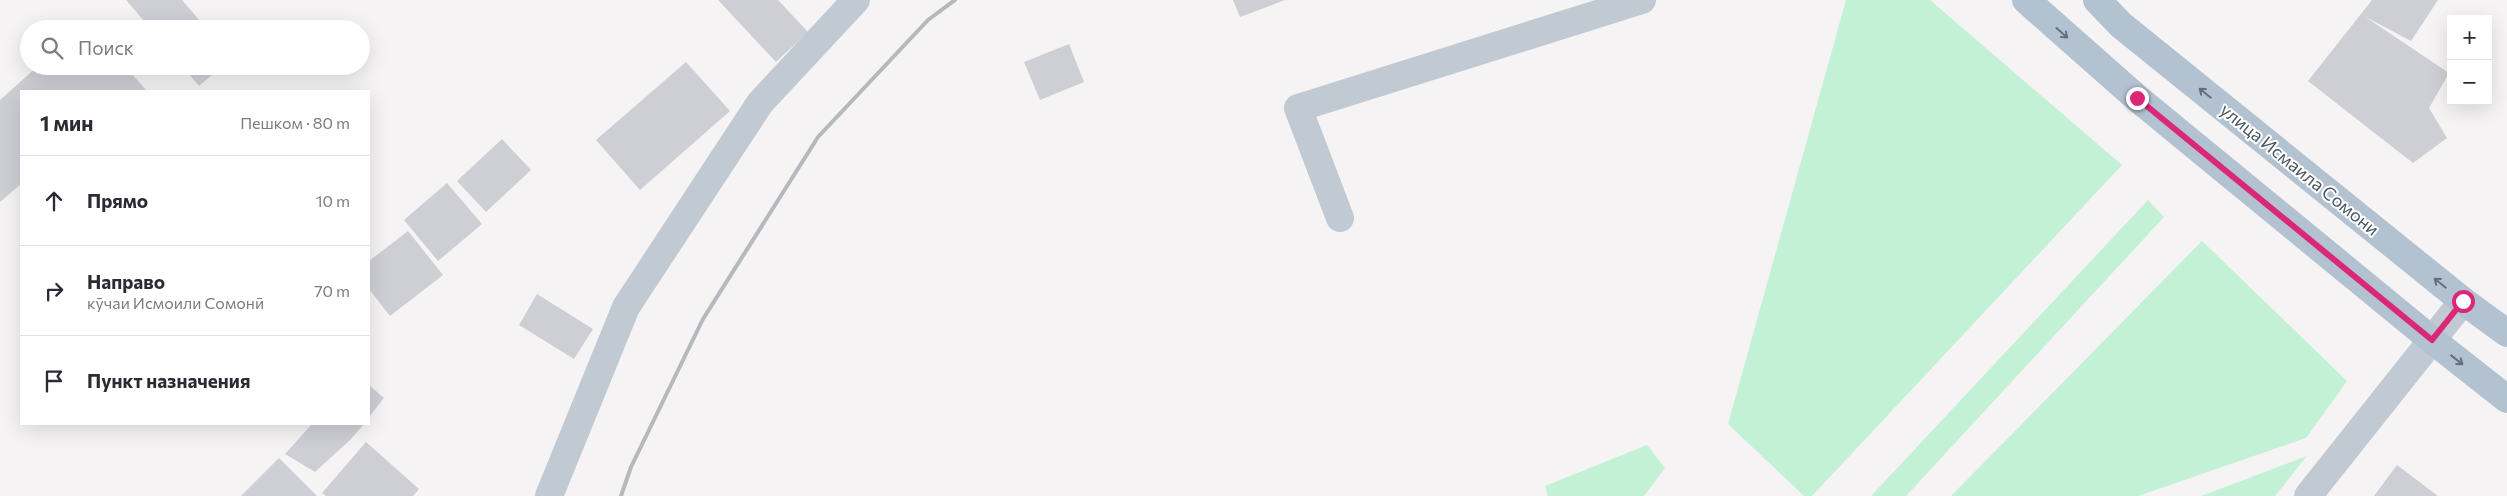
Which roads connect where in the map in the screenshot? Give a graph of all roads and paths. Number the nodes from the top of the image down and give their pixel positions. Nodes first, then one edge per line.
1 (856, 0) edge
2 (1642, 0) edge
3 (2026, 0) edge
4 (2097, 0) edge
5 (1340, 218) dead end
6 (2463, 301) junction
7 (2507, 333) edge
8 (2432, 340) junction
9 (2507, 399) edge
10 (549, 496) edge
11 (2308, 496) edge

1 - 10 street
2 - 5 street
3 -> 8 main road
6 -> 4 main road, улица Исмаила Сомони
6 - 7 main road, улица Исмаила Сомони
6 - 8 street
8 -> 9 main road
8 - 11 street

